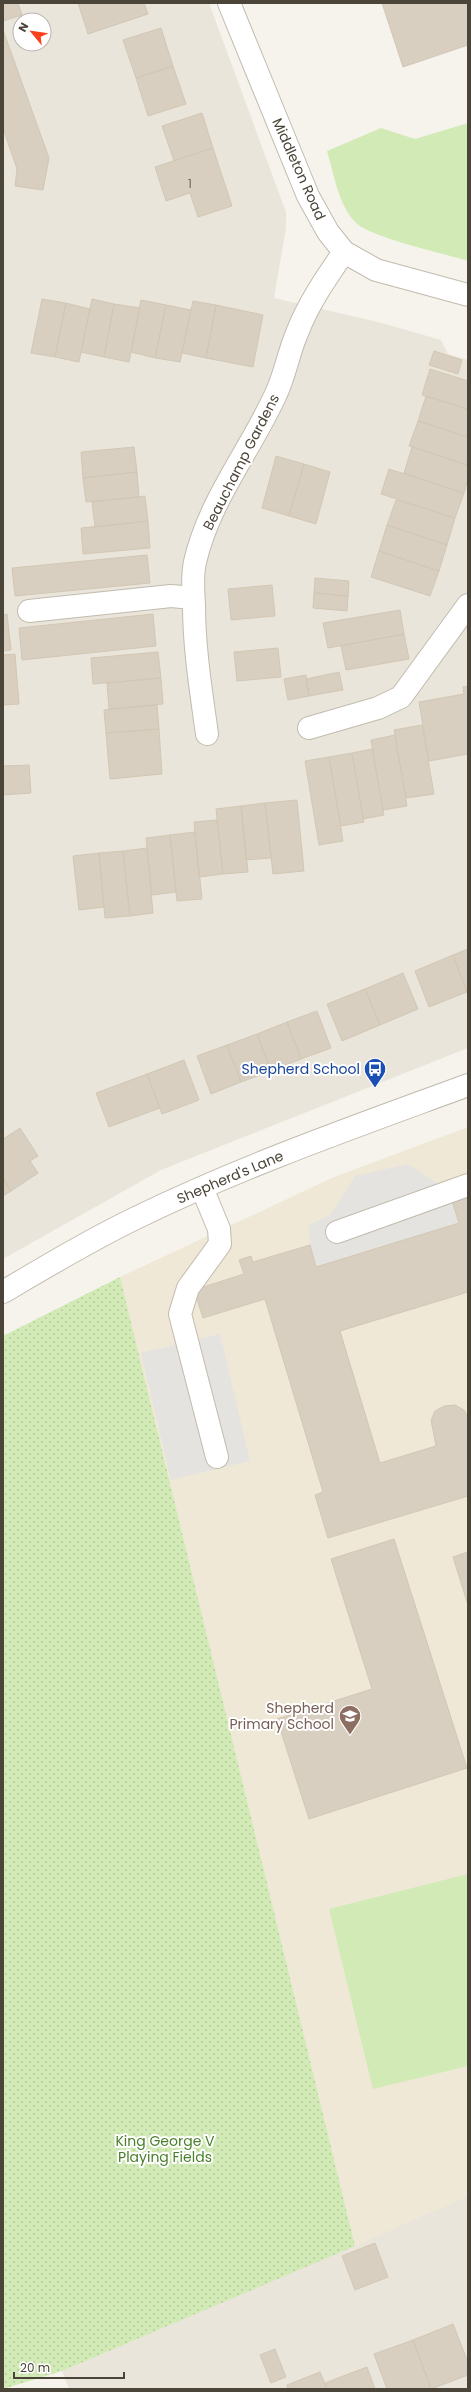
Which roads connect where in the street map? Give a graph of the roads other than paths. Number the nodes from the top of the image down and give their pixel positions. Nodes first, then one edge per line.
1 (229, 3) edge
2 (344, 252) junction
3 (468, 295) edge
4 (193, 598) junction
5 (468, 606) edge
6 (29, 611) dead end
7 (309, 728) dead end
8 (207, 734) dead end
9 (468, 1085) edge
10 (468, 1185) edge
11 (202, 1188) junction
12 (337, 1232) dead end
13 (3, 1292) edge
14 (217, 1457) dead end

1 - 2 street, Middleton Road
2 - 3 street, Middleton Road
2 - 4 street, Beauchamp Gardens
4 - 6 street
4 - 8 street, Beauchamp Gardens
5 - 7 street
9 - 11 street, Shepherd's Lane
10 - 12 street
11 - 13 street, Shepherd's Lane
11 - 14 street

